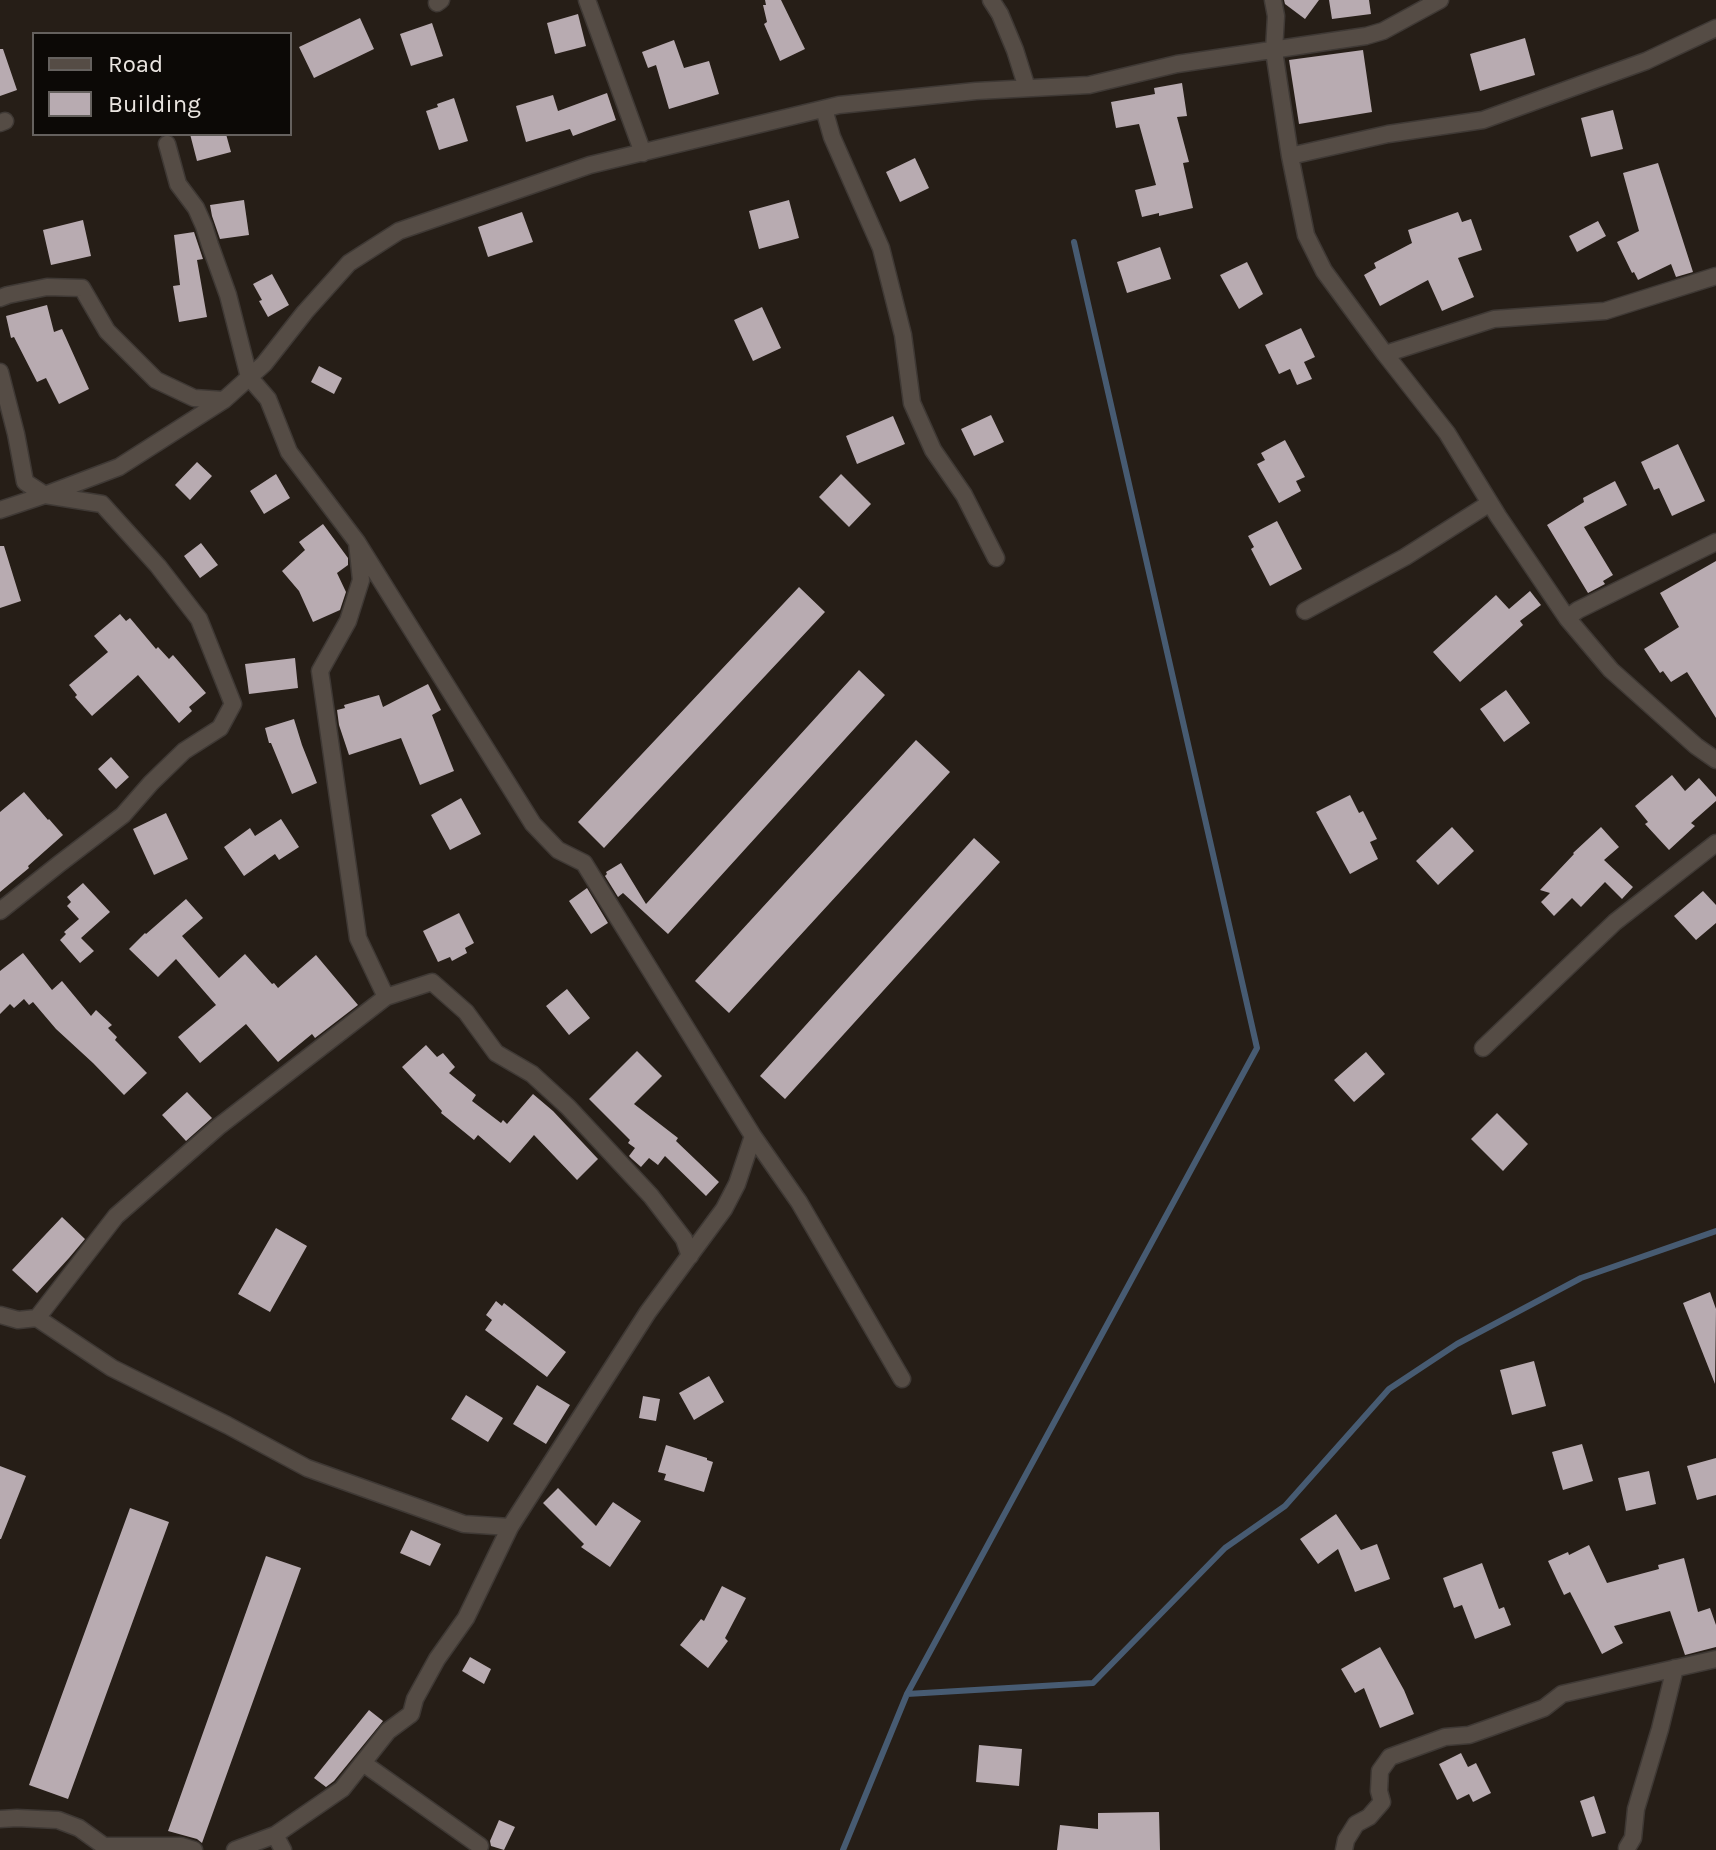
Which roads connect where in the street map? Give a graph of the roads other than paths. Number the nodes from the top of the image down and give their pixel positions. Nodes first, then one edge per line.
1 (587, 0) edge
2 (991, 0) edge
3 (1273, 0) edge
4 (1440, 0) edge
5 (1716, 28) edge
6 (1274, 51) junction
7 (1027, 88) junction
8 (824, 109) junction
9 (167, 144) dead end
10 (643, 153) junction
11 (1290, 156) junction
12 (1716, 276) edge
13 (0, 298) edge
14 (1385, 354) junction
15 (0, 372) edge
16 (249, 377) junction
17 (224, 400) junction
18 (45, 495) junction
19 (1490, 503) junction
20 (0, 510) edge
21 (357, 542) junction
22 (1716, 542) edge
23 (996, 558) dead end
24 (1305, 611) dead end
25 (1567, 618) junction
26 (1716, 760) edge
27 (1716, 843) edge
28 (0, 911) edge
29 (386, 997) junction
30 (1483, 1048) dead end
31 (753, 1136) junction
32 (690, 1256) junction
33 (0, 1315) edge
34 (37, 1318) junction
35 (902, 1379) dead end
36 (510, 1527) junction
37 (1716, 1659) edge
38 (1675, 1668) junction
39 (363, 1763) junction
40 (0, 1819) edge
41 (279, 1843) edge
42 (480, 1846) dead end
43 (1627, 1848) dead end
44 (194, 1850) edge
45 (235, 1850) edge
46 (1344, 1850) edge

1 - 10 street
2 - 7 street
3 - 6 street
4 - 6 street
5 - 11 street
6 - 7 street
6 - 11 street
7 - 8 street
8 - 10 street
8 - 23 street
9 - 16 street
10 - 16 street
11 - 14 street
12 - 14 street
13 - 17 street
14 - 19 street
15 - 18 street
16 - 17 street
16 - 21 street
17 - 18 street
18 - 20 street
18 - 28 street
19 - 24 street
19 - 25 street
21 - 29 street
21 - 31 street
22 - 25 street
25 - 26 street
27 - 30 street
29 - 32 street
29 - 34 street
31 - 32 street
31 - 35 street
32 - 36 street
33 - 34 street
34 - 36 street
36 - 39 street
37 - 38 street
38 - 43 street
38 - 46 street
39 - 41 street
39 - 42 street
40 - 44 street
41 - 45 street

